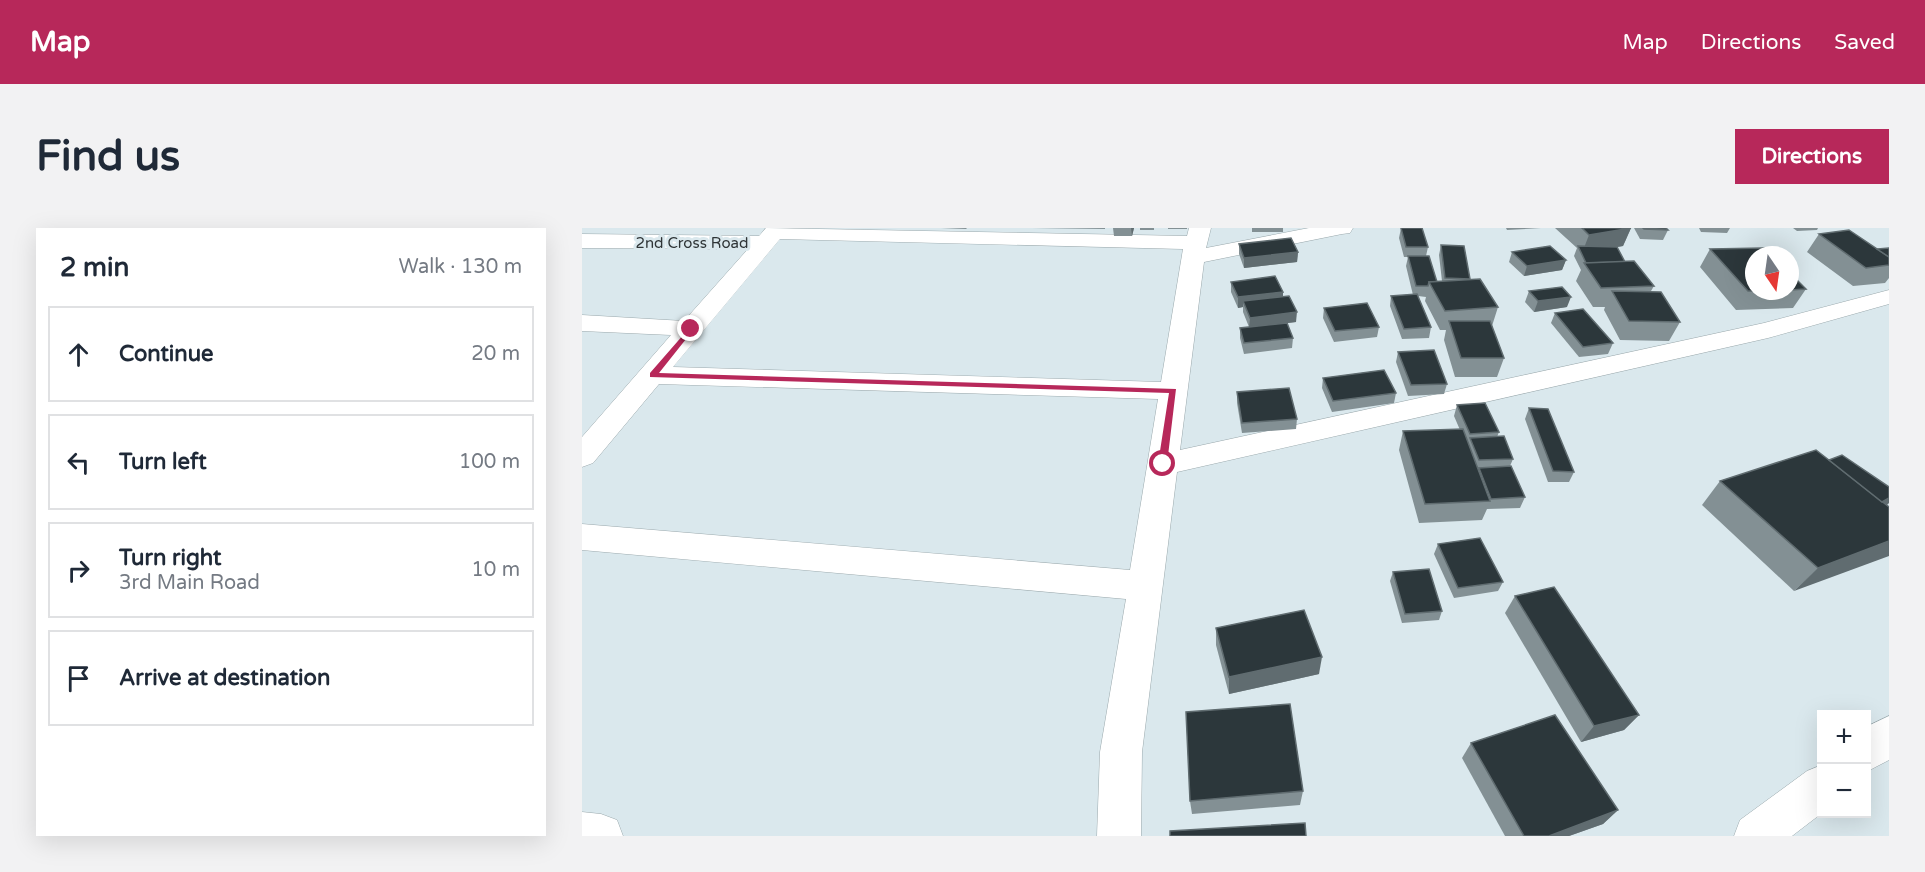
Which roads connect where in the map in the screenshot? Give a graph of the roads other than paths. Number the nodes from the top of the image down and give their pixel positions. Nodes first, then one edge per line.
1 (1342, 228) edge
2 (773, 234) edge
3 (582, 241) edge
4 (1196, 243) edge
5 (1889, 297) edge
6 (582, 323) edge
7 (691, 329) junction
8 (653, 375) junction
9 (1174, 391) junction
10 (582, 455) edge
11 (1163, 464) junction
12 (582, 537) edge
13 (1145, 586) junction
14 (1889, 735) edge
15 (1871, 748) edge
16 (1817, 789) edge
17 (582, 834) edge
18 (601, 836) edge
19 (1119, 836) edge
20 (1756, 836) edge

1 - 4 street, 2nd Cross Road
2 - 3 street, 2nd Cross Road
2 - 4 street, 2nd Cross Road
2 - 7 street
4 - 9 street
5 - 11 street
6 - 7 street
7 - 8 street
8 - 9 street
8 - 10 street
9 - 11 street
11 - 13 street
12 - 13 street
13 - 19 street
14 - 15 street
16 - 20 street
17 - 18 street

